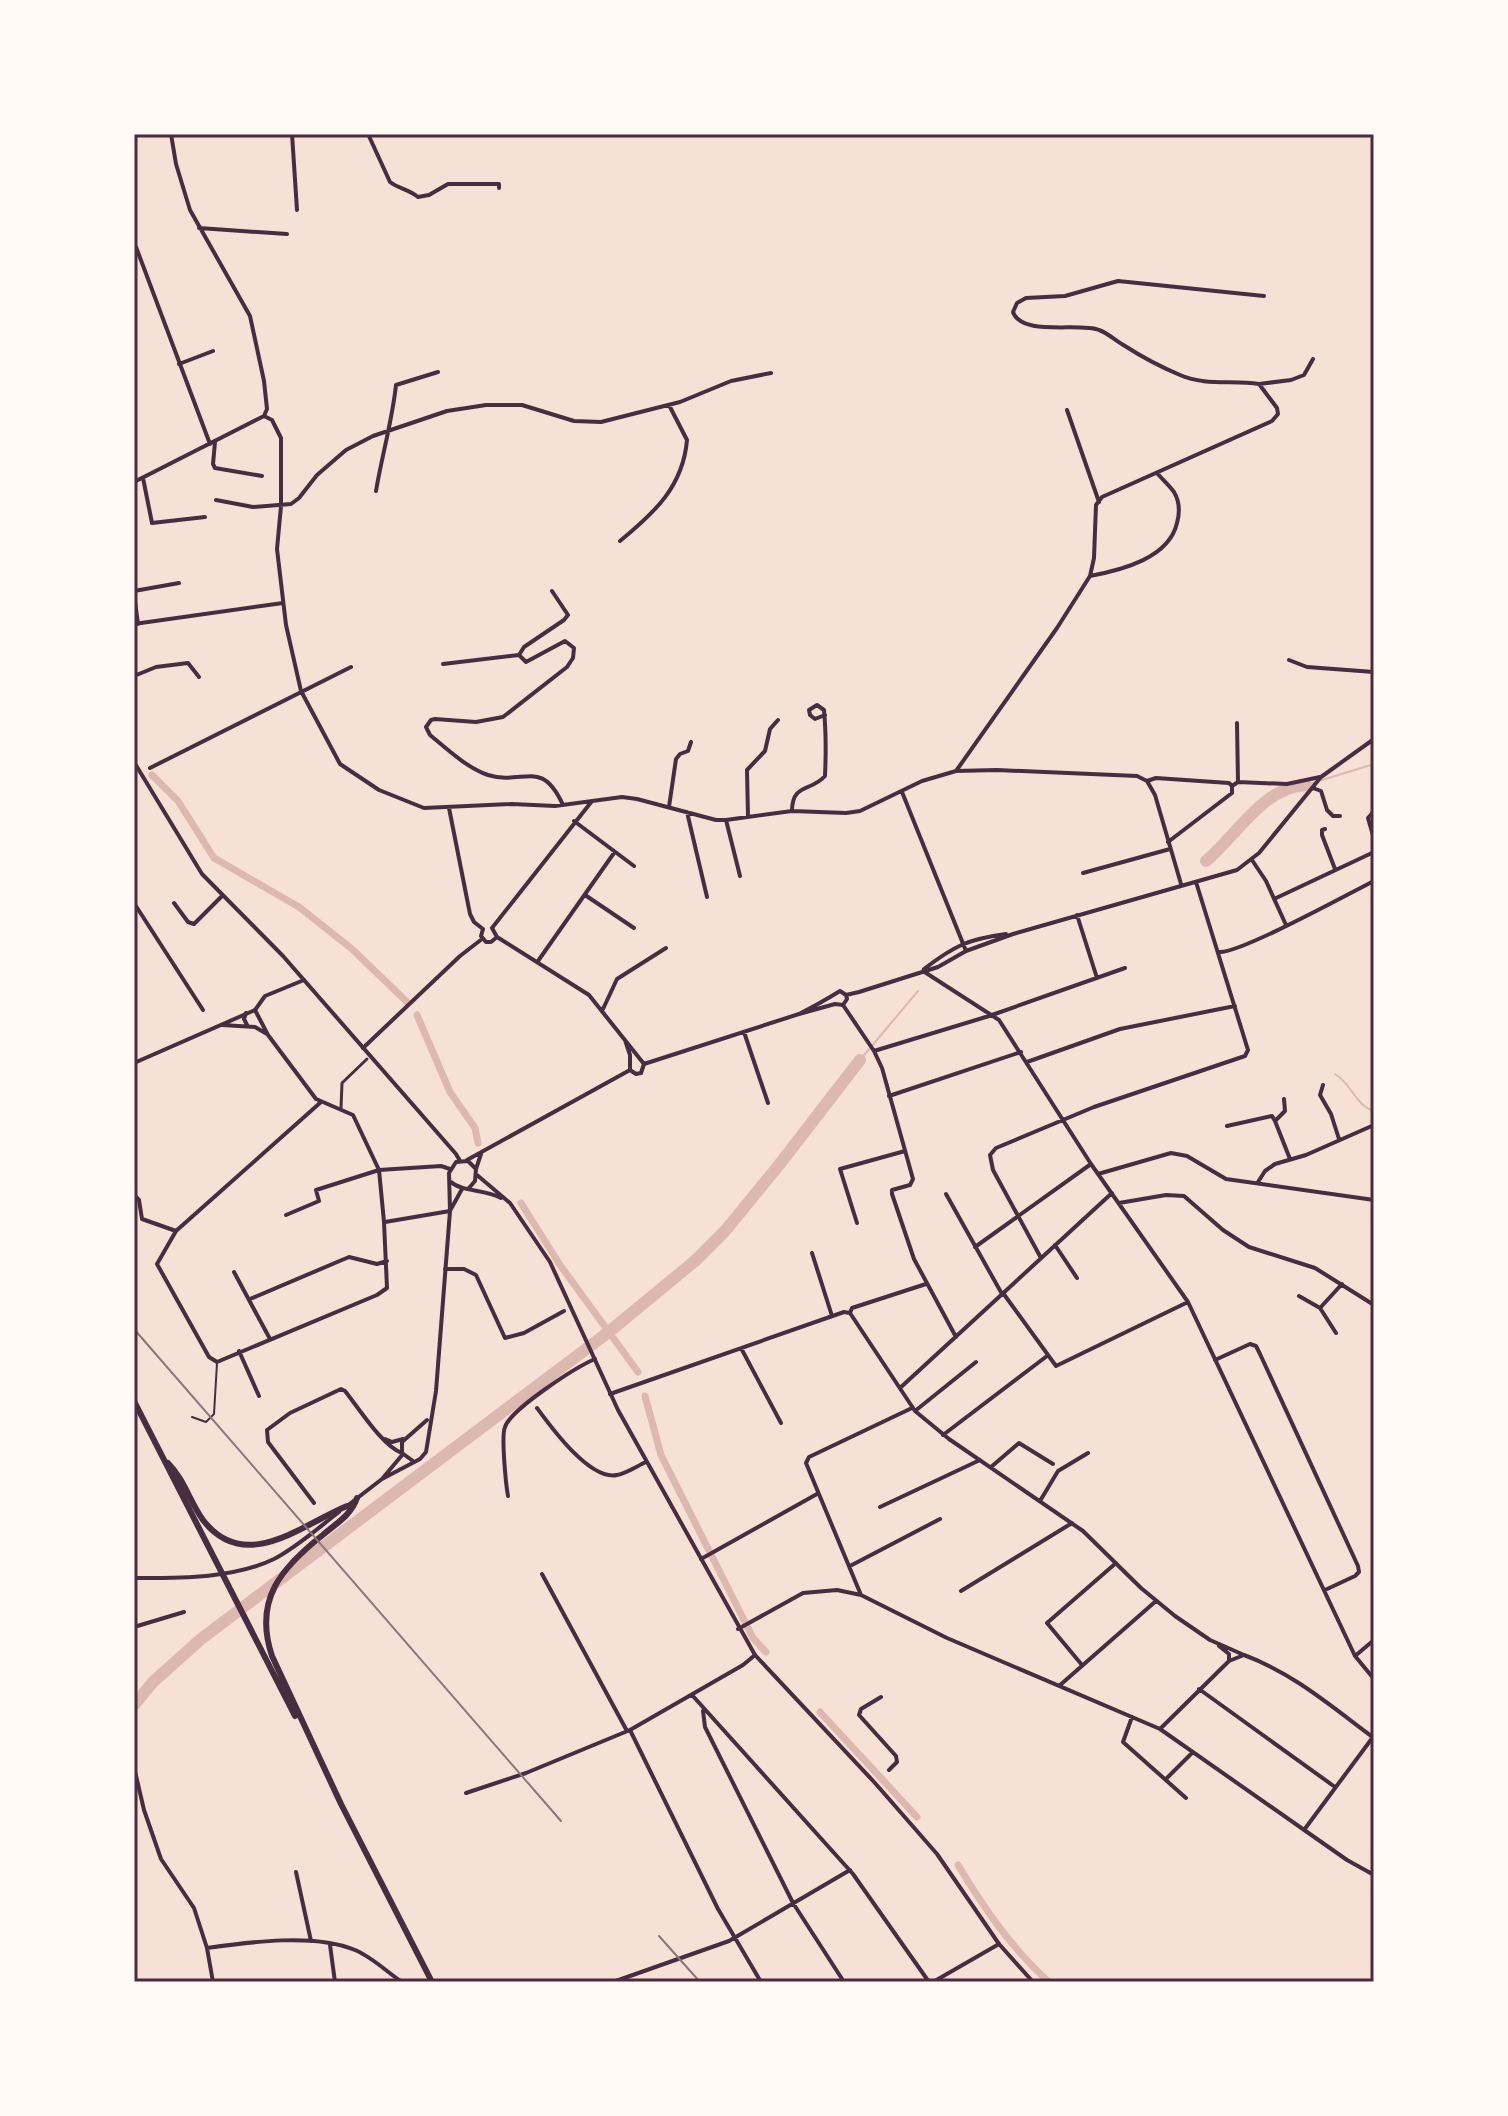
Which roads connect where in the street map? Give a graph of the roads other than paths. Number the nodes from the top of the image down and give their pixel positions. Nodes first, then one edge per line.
1 (171, 134) edge
2 (292, 134) edge
3 (368, 134) edge
4 (499, 188) dead end
5 (297, 210) dead end
6 (199, 228) junction
7 (287, 234) dead end
8 (136, 247) dead end
9 (1264, 296) dead end
10 (213, 351) dead end
11 (1313, 359) dead end
12 (179, 364) junction
13 (438, 372) dead end
14 (771, 373) dead end
15 (1259, 384) junction
16 (669, 405) junction
17 (1067, 410) dead end
18 (264, 416) junction
19 (388, 431) junction
20 (213, 443) junction
21 (1156, 473) junction
22 (262, 476) dead end
23 (143, 478) junction
24 (134, 482) edge
25 (376, 491) dead end
26 (216, 500) dead end
27 (1099, 502) junction
28 (281, 506) junction
29 (205, 517) dead end
30 (620, 541) dead end
31 (1090, 576) junction
32 (179, 583) dead end
33 (552, 591) dead end
34 (134, 592) edge
35 (283, 603) junction
36 (136, 624) edge
37 (1374, 629) edge
38 (1374, 649) edge
39 (519, 655) junction
40 (1289, 660) dead end
41 (443, 664) dead end
42 (351, 667) dead end
43 (1374, 672) edge
44 (134, 676) edge
45 (199, 677) dead end
46 (301, 691) junction
47 (825, 715) dead end
48 (778, 720) dead end
49 (1237, 723) dead end
50 (1374, 739) edge
51 (691, 742) dead end
52 (134, 762) edge
53 (150, 768) dead end
54 (956, 771) junction
55 (1321, 777) junction
56 (1147, 781) junction
57 (1238, 782) junction
58 (1232, 786) junction
59 (1314, 787) junction
60 (902, 792) junction
61 (594, 799) junction
62 (563, 805) junction
63 (669, 807) junction
64 (449, 808) junction
65 (792, 811) junction
66 (1374, 811) edge
67 (687, 812) junction
68 (1340, 816) dead end
69 (748, 817) junction
70 (726, 820) junction
71 (574, 821) junction
72 (1325, 829) dead end
73 (1374, 839) edge
74 (1168, 842) junction
75 (1170, 849) junction
76 (1374, 852) edge
77 (614, 853) junction
78 (1252, 860) junction
79 (634, 866) dead end
80 (1335, 869) junction
81 (1083, 873) dead end
82 (740, 876) dead end
83 (1374, 881) edge
84 (1196, 882) junction
85 (1181, 885) junction
86 (585, 895) junction
87 (222, 896) junction
88 (707, 897) dead end
89 (1274, 899) junction
90 (134, 903) edge
91 (174, 903) dead end
92 (1077, 915) junction
93 (1286, 925) junction
94 (492, 928) junction
95 (634, 928) dead end
96 (483, 929) junction
97 (1013, 934) junction
98 (497, 937) junction
99 (482, 939) junction
100 (962, 943) junction
101 (666, 948) dead end
102 (966, 951) junction
103 (1219, 952) junction
104 (538, 961) junction
105 (1125, 968) dead end
106 (923, 971) junction
107 (1097, 978) junction
108 (304, 980) junction
109 (846, 995) junction
110 (833, 998) junction
111 (835, 1004) junction
112 (843, 1005) junction
113 (1235, 1006) junction
114 (603, 1009) junction
115 (203, 1010) dead end
116 (255, 1010) junction
117 (246, 1013) junction
118 (799, 1014) junction
119 (993, 1015) junction
120 (261, 1019) junction
121 (213, 1025) junction
122 (247, 1025) junction
123 (255, 1027) junction
124 (744, 1032) junction
125 (268, 1035) junction
126 (624, 1038) junction
127 (365, 1050) junction
128 (874, 1051) junction
129 (1021, 1052) junction
130 (367, 1059) dead end
131 (643, 1062) junction
132 (1027, 1062) junction
133 (134, 1063) edge
134 (630, 1067) junction
135 (1323, 1085) dead end
136 (889, 1096) junction
137 (1284, 1099) dead end
138 (321, 1102) junction
139 (768, 1103) dead end
140 (341, 1108) junction
141 (1062, 1120) junction
142 (1275, 1121) junction
143 (1374, 1125) edge
144 (1227, 1126) dead end
145 (1339, 1139) junction
146 (905, 1151) junction
147 (481, 1154) junction
148 (1290, 1159) junction
149 (463, 1161) junction
150 (1091, 1164) junction
151 (450, 1169) junction
152 (379, 1170) junction
153 (477, 1172) junction
154 (1098, 1174) junction
155 (451, 1182) junction
156 (1258, 1182) junction
157 (469, 1188) junction
158 (462, 1189) junction
159 (1112, 1193) junction
160 (946, 1194) dead end
161 (134, 1195) edge
162 (1374, 1200) edge
163 (510, 1203) junction
164 (1119, 1203) junction
165 (450, 1211) junction
166 (286, 1215) dead end
167 (1016, 1217) junction
168 (384, 1222) junction
169 (857, 1223) dead end
170 (176, 1231) junction
171 (1055, 1245) junction
172 (975, 1247) junction
173 (812, 1253) dead end
174 (1041, 1258) junction
175 (387, 1261) junction
176 (445, 1269) junction
177 (234, 1272) dead end
178 (1077, 1278) dead end
179 (926, 1284) junction
180 (1342, 1284) junction
181 (1002, 1294) junction
182 (1299, 1296) dead end
183 (250, 1299) junction
184 (1188, 1302) junction
185 (1374, 1305) edge
186 (1320, 1308) junction
187 (564, 1311) dead end
188 (850, 1313) junction
189 (832, 1316) junction
190 (1336, 1333) dead end
191 (956, 1337) junction
192 (270, 1339) junction
193 (741, 1348) junction
194 (239, 1351) junction
195 (1047, 1356) junction
196 (595, 1359) junction
197 (1215, 1360) junction
198 (217, 1362) junction
199 (976, 1362) dead end
200 (900, 1388) junction
201 (610, 1394) junction
202 (259, 1396) dead end
203 (134, 1401) edge
204 (537, 1408) dead end
205 (914, 1410) junction
206 (431, 1412) junction
207 (192, 1417) dead end
208 (781, 1423) dead end
209 (412, 1435) junction
210 (943, 1435) junction
211 (383, 1438) junction
212 (404, 1439) junction
213 (427, 1446) junction
214 (1088, 1453) dead end
215 (402, 1454) junction
216 (162, 1457) junction
217 (980, 1460) junction
218 (415, 1461) junction
219 (646, 1462) junction
220 (1053, 1464) dead end
221 (991, 1467) junction
222 (382, 1479) junction
223 (818, 1493) junction
224 (508, 1496) dead end
225 (357, 1498) junction
226 (1040, 1501) junction
227 (314, 1503) dead end
228 (347, 1506) junction
229 (880, 1507) dead end
230 (940, 1519) dead end
231 (1072, 1523) junction
232 (701, 1559) junction
233 (1116, 1563) junction
234 (850, 1566) junction
235 (542, 1574) dead end
236 (134, 1578) edge
237 (1325, 1590) junction
238 (961, 1591) dead end
239 (861, 1595) junction
240 (1156, 1601) junction
241 (184, 1612) dead end
242 (134, 1627) edge
243 (738, 1629) junction
244 (1210, 1640) junction
245 (1374, 1640) edge
246 (755, 1655) junction
247 (1244, 1655) junction
248 (1355, 1656) junction
249 (1229, 1661) junction
250 (1082, 1665) junction
251 (1374, 1679) edge
252 (1059, 1686) junction
253 (1199, 1689) junction
254 (692, 1695) junction
255 (881, 1697) dead end
256 (703, 1709) junction
257 (1132, 1717) junction
258 (1160, 1729) junction
259 (628, 1730) junction
260 (1373, 1737) edge
261 (1193, 1752) junction
262 (134, 1767) edge
263 (889, 1770) dead end
264 (1166, 1779) junction
265 (1335, 1787) junction
266 (466, 1793) dead end
267 (1186, 1798) dead end
268 (341, 1804) junction
269 (1304, 1830) junction
270 (850, 1870) junction
271 (296, 1872) dead end
272 (1374, 1875) edge
273 (793, 1903) junction
274 (733, 1938) junction
275 (311, 1941) junction
276 (999, 1944) junction
277 (330, 1945) junction
278 (207, 1948) junction
279 (213, 1982) edge
280 (335, 1982) edge
281 (402, 1982) edge
282 (432, 1982) edge
283 (613, 1982) edge
284 (761, 1982) edge
285 (844, 1982) edge
286 (931, 1982) edge
287 (1033, 1982) edge

1 - 6 street
2 - 5 street
3 - 4 street
6 - 7 street
6 - 18 street
8 - 12 street
9 - 15 street
10 - 12 street
11 - 15 street
12 - 20 street
13 - 19 street
14 - 16 street
15 - 21 street
16 - 19 street
16 - 30 street
17 - 27 street
18 - 20 street
18 - 28 street
19 - 25 street
19 - 28 street
20 - 22 street
20 - 23 street
21 - 27 street
21 - 31 street
23 - 24 street
23 - 29 street
26 - 28 street
27 - 31 street
28 - 35 street
31 - 54 street
32 - 34 street
33 - 39 street
34 - 36 street
35 - 36 street
35 - 46 street
37 - 38 street
39 - 41 street
39 - 62 street
40 - 43 street
42 - 46 street
44 - 45 street
46 - 53 street
46 - 64 street
47 - 65 street
48 - 69 street
49 - 57 street
50 - 55 street
51 - 63 street
52 - 87 street
54 - 56 street
54 - 60 street
55 - 57 street
55 - 59 street
56 - 58 street
56 - 74 street
57 - 58 street
58 - 74 street
59 - 68 street
59 - 78 street
60 - 65 street
60 - 100 street
61 - 62 street
61 - 63 street
61 - 71 street
62 - 64 street
63 - 67 street
64 - 96 street
65 - 69 street
66 - 73 street
67 - 70 street
67 - 88 street
69 - 70 street
70 - 82 street
71 - 77 street
71 - 94 street
72 - 80 street
74 - 75 street
75 - 81 street
75 - 85 street
76 - 80 street
77 - 79 street
77 - 86 street
78 - 84 street
78 - 89 street
80 - 89 street
83 - 93 street
84 - 85 street
84 - 103 street
85 - 92 street
86 - 95 street
86 - 104 street
87 - 91 street
87 - 108 street
89 - 93 street
90 - 115 street
92 - 97 street
92 - 107 street
93 - 103 street
94 - 96 street
94 - 98 street
96 - 99 street
97 - 100 street
97 - 102 street
98 - 99 street
98 - 104 street
99 - 127 street
100 - 102 street
100 - 106 street
101 - 114 street
102 - 106 street
103 - 113 street
104 - 114 street
105 - 107 street
106 - 109 street
106 - 119 street
107 - 119 street
108 - 116 street
108 - 127 street
109 - 110 street
109 - 112 street
110 - 111 street
110 - 118 street
111 - 112 street
111 - 118 street
112 - 128 street
113 - 132 street
113 - 141 street
114 - 126 street
116 - 117 street
116 - 120 street
117 - 121 street
117 - 122 street
118 - 124 street
119 - 128 street
119 - 129 street
120 - 123 street
120 - 125 street
121 - 122 street
121 - 133 street
122 - 123 street
123 - 125 street
124 - 131 street
124 - 139 street
125 - 138 street
126 - 131 street
126 - 134 street
127 - 149 street
128 - 136 street
129 - 132 street
129 - 136 street
130 - 140 street
131 - 134 street
131 - 134 street
132 - 141 street
134 - 147 street
135 - 145 street
136 - 146 street
137 - 142 street
138 - 140 street
138 - 170 street
140 - 152 street
141 - 150 street
141 - 167 street
142 - 144 street
142 - 148 street
143 - 145 street
145 - 148 street
146 - 169 street
146 - 179 street
147 - 149 street
147 - 153 street
148 - 156 street
149 - 151 street
149 - 153 street
150 - 154 street
150 - 167 street
151 - 152 street
151 - 155 street
152 - 166 street
152 - 168 street
153 - 157 street
153 - 163 street
154 - 156 street
154 - 159 street
155 - 158 street
155 - 165 street
156 - 162 street
157 - 158 street
157 - 163 street
158 - 165 street
159 - 164 street
159 - 171 street
160 - 172 street
161 - 170 street
163 - 196 street
164 - 180 street
164 - 184 street
165 - 168 street
165 - 176 street
167 - 172 street
167 - 174 street
168 - 175 street
170 - 198 street
171 - 174 street
171 - 178 street
172 - 181 street
173 - 189 street
174 - 181 street
175 - 183 street
175 - 192 street
176 - 187 street
176 - 206 street
177 - 183 street
179 - 188 street
179 - 191 street
180 - 185 street
180 - 186 street
181 - 191 street
181 - 195 street
182 - 186 street
183 - 192 street
184 - 195 street
184 - 197 street
186 - 190 street
188 - 189 street
188 - 200 street
189 - 193 street
191 - 200 street
192 - 194 street
193 - 201 street
193 - 208 street
194 - 198 street
194 - 202 street
195 - 210 street
196 - 201 street
196 - 224 street
197 - 237 street
197 - 237 street
198 - 207 lane
199 - 205 street
200 - 205 street
201 - 219 street
203 - 216 highway
204 - 219 street
205 - 210 street
205 - 223 street
206 - 209 street
206 - 213 street
209 - 212 street
209 - 213 street
210 - 217 street
211 - 212 street
211 - 215 street
211 - 227 street
212 - 215 street
213 - 218 street
214 - 226 street
215 - 218 street
215 - 222 street
216 - 228 highway
216 - 268 highway
217 - 221 street
217 - 229 street
218 - 222 street
219 - 232 street
220 - 221 street
221 - 226 street
222 - 225 street
223 - 232 street
223 - 234 street
225 - 228 street
225 - 268 highway
226 - 231 street
228 - 236 street
230 - 234 street
231 - 233 street
231 - 238 street
232 - 243 street
233 - 240 street
233 - 250 street
234 - 239 street
235 - 259 street
237 - 248 street
239 - 243 street
239 - 252 street
240 - 244 street
240 - 250 street
241 - 242 street
243 - 246 street
244 - 247 street
244 - 249 street
245 - 248 street
246 - 254 street
246 - 276 street
247 - 249 street
247 - 260 street
248 - 251 street
249 - 253 street
250 - 252 street
252 - 257 street
253 - 258 street
253 - 265 street
254 - 256 street
254 - 259 street
255 - 263 street
256 - 270 street
256 - 273 street
257 - 258 street
257 - 264 street
258 - 261 street
259 - 266 street
259 - 274 street
260 - 265 street
261 - 264 street
261 - 269 street
262 - 278 street
264 - 267 street
265 - 269 street
268 - 282 highway
269 - 272 street
270 - 273 street
270 - 286 street
271 - 275 street
273 - 274 street
273 - 285 street
274 - 283 street
274 - 284 street
275 - 277 street
275 - 278 street
276 - 286 street
276 - 287 street
277 - 280 street
277 - 281 street
278 - 279 street

